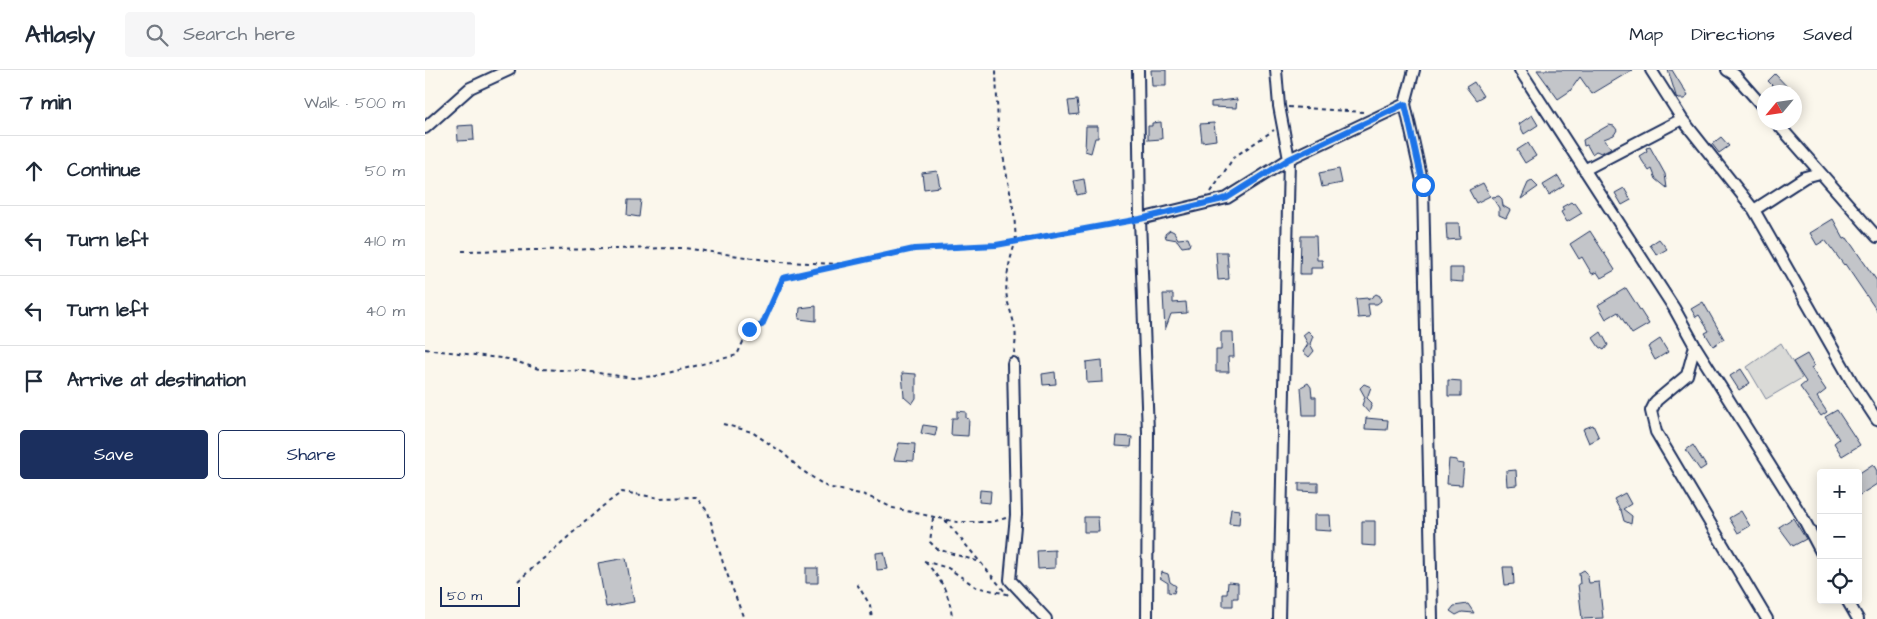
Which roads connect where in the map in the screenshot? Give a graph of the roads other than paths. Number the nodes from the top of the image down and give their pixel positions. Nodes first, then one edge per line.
1 (509, 70) edge
2 (1138, 70) edge
3 (1276, 70) edge
4 (1414, 70) edge
5 (1520, 70) edge
6 (1651, 70) edge
7 (1727, 70) edge
8 (1757, 100) edge
9 (1405, 104) junction
10 (1681, 119) junction
11 (425, 128) edge
12 (1783, 130) edge
13 (1289, 159) junction
14 (1584, 170) junction
15 (1820, 173) junction
16 (1754, 210) junction
17 (1140, 219) junction
18 (1877, 237) edge
19 (1695, 346) junction
20 (1013, 363) road end
21 (1877, 420) edge
22 (1817, 544) edge
23 (1849, 604) edge
24 (1046, 619) edge
25 (1147, 619) edge
26 (1279, 619) edge
27 (1432, 619) edge
28 (1767, 619) edge
29 (1858, 619) edge

1 - 11 street
2 - 17 street
3 - 13 street
4 - 9 street
5 - 14 street
6 - 10 street
7 - 8 street
9 - 13 street
9 - 27 street
10 - 14 street
10 - 16 street
12 - 15 street
13 - 17 street
13 - 26 street
14 - 19 street
15 - 16 street
15 - 18 street
16 - 21 street
17 - 25 street
19 - 22 street
19 - 28 street
20 - 24 street
23 - 29 street

